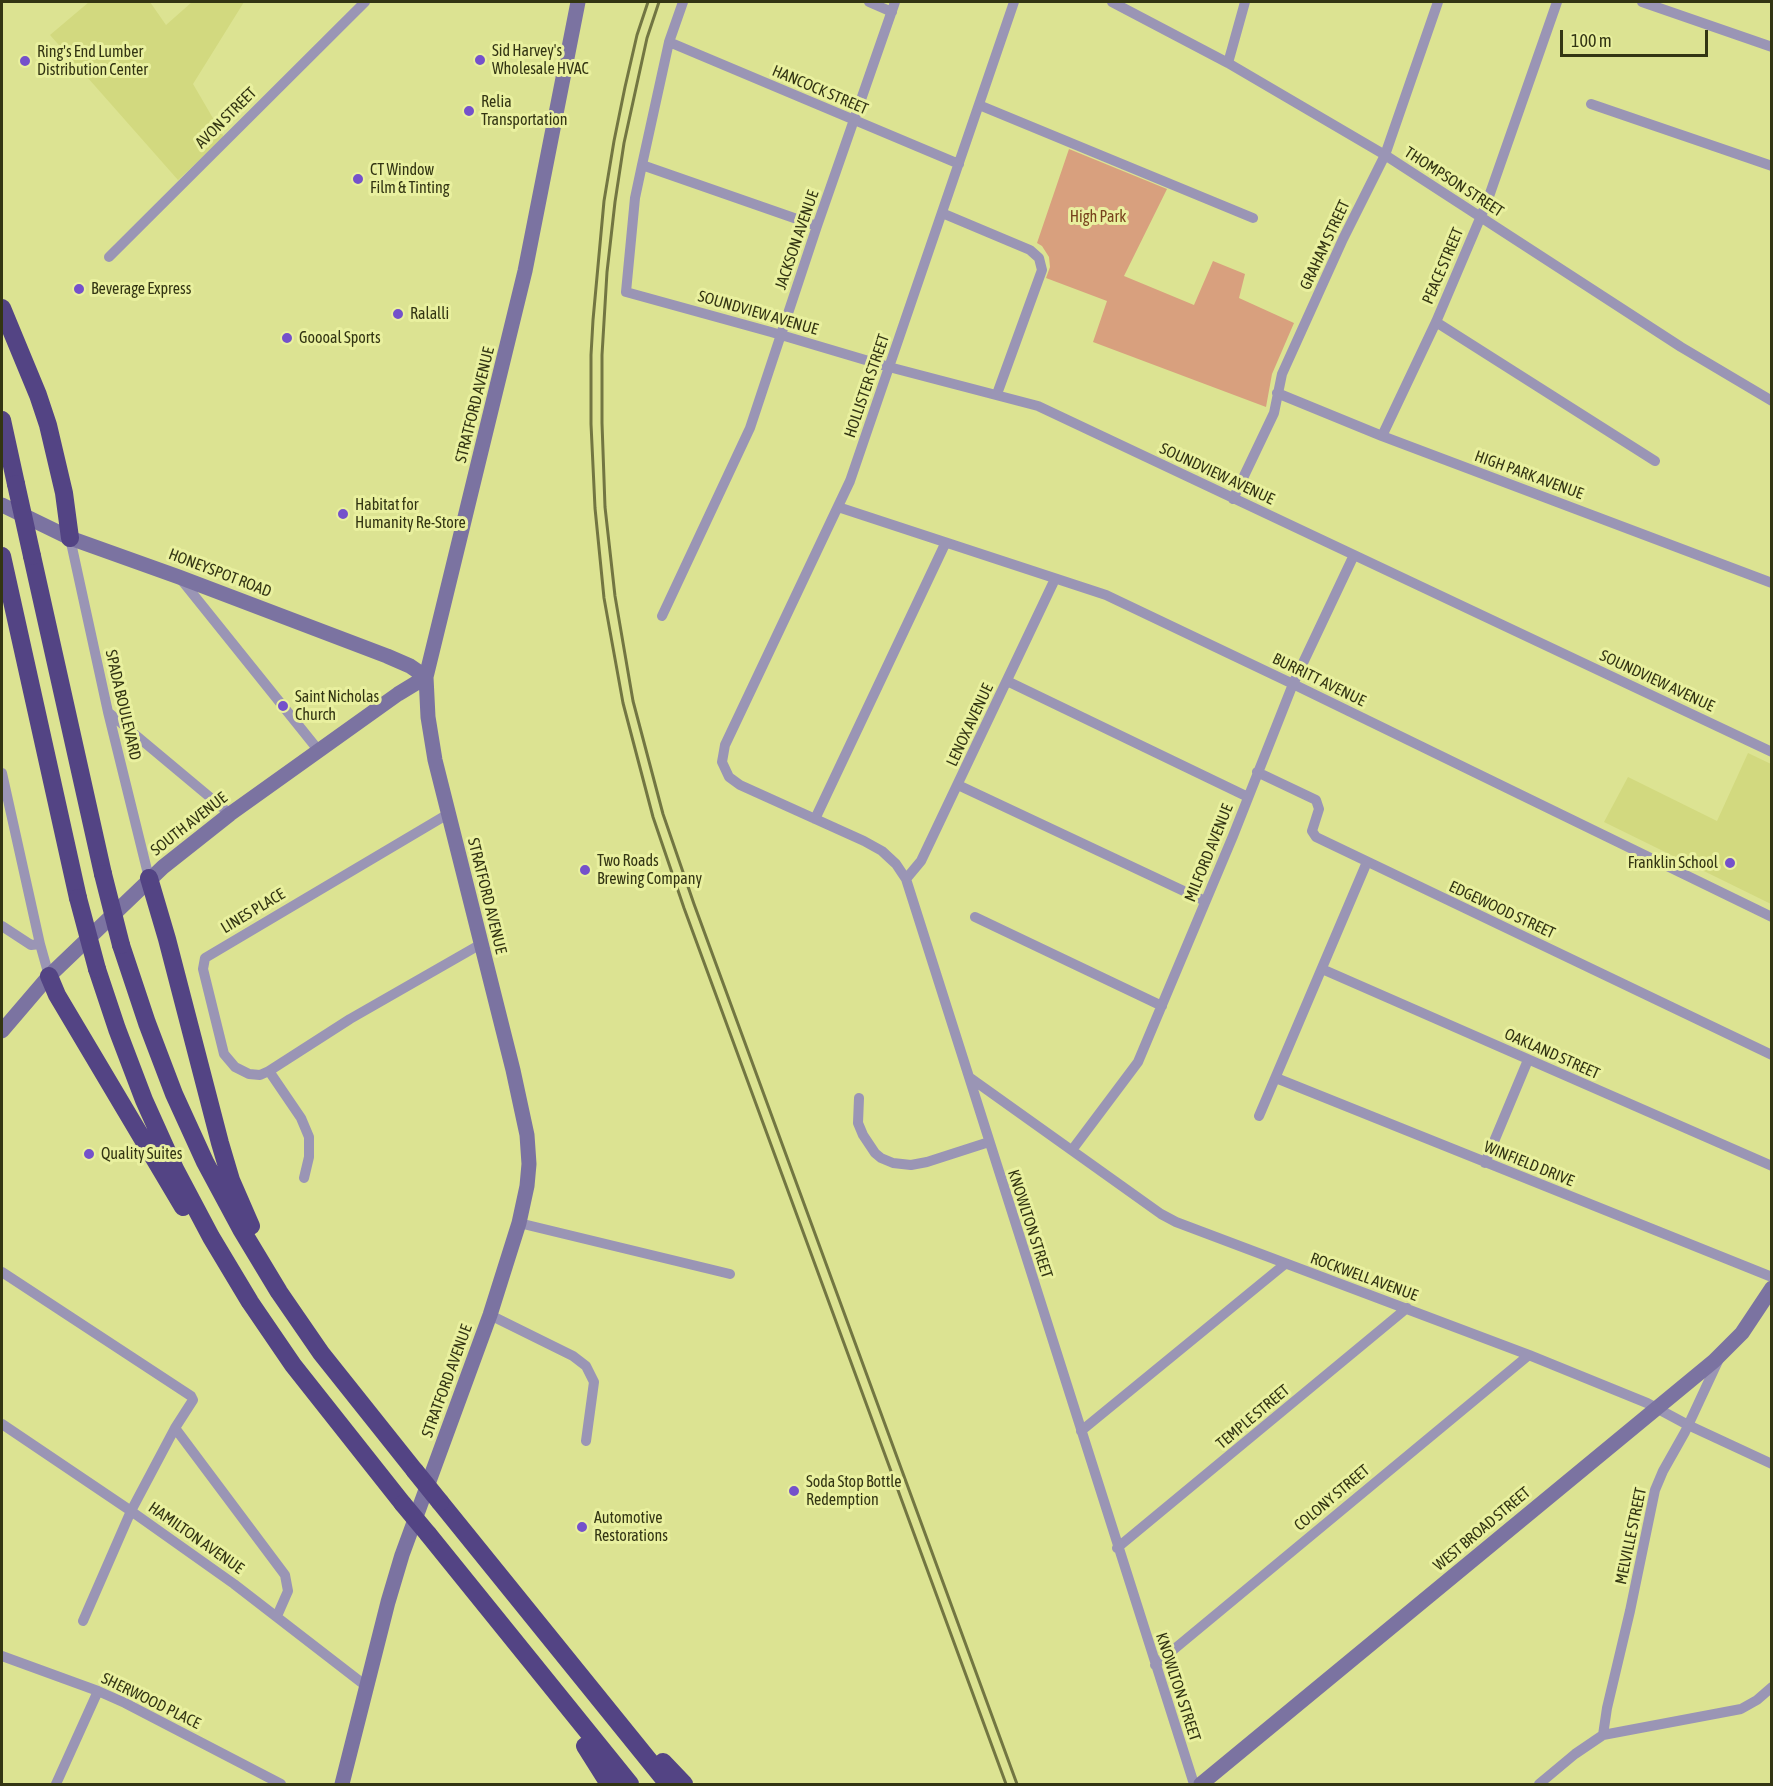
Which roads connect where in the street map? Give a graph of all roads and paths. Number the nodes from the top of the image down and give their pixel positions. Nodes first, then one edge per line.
1 (365, 2) edge
2 (578, 2) edge
3 (683, 2) edge
4 (869, 2) edge
5 (1014, 2) edge
6 (1112, 2) edge
7 (1245, 2) edge
8 (1438, 2) edge
9 (1557, 2) edge
10 (1642, 2) edge
11 (893, 7) edge
12 (669, 42) junction
13 (1772, 47) edge
14 (1228, 63) junction
15 (1591, 104) dead end
16 (979, 105) junction
17 (854, 120) junction
18 (1385, 155) junction
19 (959, 164) junction
20 (642, 165) junction
21 (1772, 166) edge
22 (942, 213) junction
23 (1481, 216) junction
24 (1253, 218) dead end
25 (817, 226) junction
26 (109, 256) dead end
27 (2, 308) edge
28 (1436, 322) junction
29 (781, 334) junction
30 (889, 367) junction
31 (1277, 393) junction
32 (997, 394) junction
33 (1772, 401) edge
34 (2, 420) edge
35 (1382, 436) junction
36 (1655, 462) dead end
37 (1233, 499) junction
38 (2, 505) edge
39 (838, 507) junction
40 (70, 538) junction
41 (945, 544) junction
42 (1354, 555) junction
43 (2, 556) edge
44 (179, 577) junction
45 (1054, 579) junction
46 (1772, 583) edge
47 (662, 616) dead end
48 (426, 676) junction
49 (1007, 681) junction
50 (1293, 684) junction
51 (108, 712) junction
52 (319, 751) junction
53 (1772, 752) edge
54 (724, 768) joint
55 (1257, 772) junction
56 (2, 773) edge
57 (958, 784) junction
58 (1248, 797) junction
59 (230, 814) junction
60 (448, 814) junction
61 (815, 819) junction
62 (1367, 862) junction
63 (150, 878) junction
64 (906, 879) junction
65 (1205, 902) junction
66 (975, 916) dead end
67 (1772, 917) edge
68 (2, 926) edge
69 (40, 944) junction
70 (481, 944) junction
71 (1322, 969) junction
72 (49, 975) junction
73 (1162, 1006) junction
74 (2, 1031) edge
75 (1772, 1055) edge
76 (1528, 1060) junction
77 (269, 1071) junction
78 (969, 1077) junction
79 (1276, 1078) junction
80 (859, 1098) dead end
81 (1259, 1116) dead end
82 (988, 1142) junction
83 (1072, 1150) junction
84 (1485, 1163) junction
85 (1772, 1166) edge
86 (304, 1178) dead end
87 (519, 1222) junction
88 (1285, 1264) junction
89 (2, 1272) edge
90 (730, 1274) dead end
91 (1772, 1277) edge
92 (1772, 1288) edge
93 (1407, 1308) junction
94 (490, 1315) junction
95 (300, 1324) junction
96 (271, 1334) junction
97 (1529, 1355) junction
98 (1720, 1355) junction
99 (1658, 1408) junction
100 (2, 1424) edge
101 (1688, 1425) junction
102 (174, 1428) junction
103 (1081, 1431) junction
104 (586, 1441) dead end
105 (1772, 1464) edge
106 (131, 1511) junction
107 (1117, 1548) junction
108 (277, 1616) junction
109 (83, 1621) dead end
110 (551, 1639) junction
111 (521, 1650) junction
112 (2, 1656) edge
113 (1155, 1665) junction
114 (366, 1686) junction
115 (1772, 1687) edge
116 (98, 1691) junction
117 (1603, 1735) junction
118 (56, 1785) edge
119 (281, 1785) edge
120 (342, 1785) edge
121 (609, 1785) edge
122 (630, 1785) edge
123 (668, 1785) edge
124 (684, 1785) edge
125 (1194, 1785) edge
126 (1201, 1785) edge
127 (1539, 1785) edge

1 - 26 street, AVON STREET
2 - 48 main road, STRATFORD AVENUE
3 - 12 street
4 - 11 street
5 - 16 street, HOLLISTER STREET
6 - 14 street, THOMPSON STREET
7 - 14 street
8 - 18 street, GRAHAM STREET
9 - 23 street, PEACE STREET
10 - 13 street
11 - 17 street, JACKSON AVENUE
12 - 17 street, HANCOCK STREET
12 - 20 street
14 - 18 street, THOMPSON STREET
15 - 21 street
16 - 19 street, HOLLISTER STREET
16 - 24 street
17 - 19 street, HANCOCK STREET
17 - 25 street, JACKSON AVENUE
18 - 23 street, THOMPSON STREET
18 - 31 street, GRAHAM STREET
19 - 22 street, HOLLISTER STREET
20 - 25 street
20 - 29 street, SOUNDVIEW AVENUE
22 - 30 street, HOLLISTER STREET
22 - 32 street
23 - 28 street, PEACE STREET
23 - 33 street, THOMPSON STREET
25 - 29 street, JACKSON AVENUE
27 - 40 highway
28 - 35 street, PEACE STREET
28 - 36 street
29 - 30 street, SOUNDVIEW AVENUE
29 - 47 street, JACKSON AVENUE
30 - 32 street, SOUNDVIEW AVENUE
30 - 39 street, HOLLISTER STREET
31 - 35 street, HIGH PARK AVENUE
31 - 37 street, GRAHAM STREET
32 - 37 street, SOUNDVIEW AVENUE
34 - 95 highway, bridge
35 - 46 street, HIGH PARK AVENUE
37 - 42 street, SOUNDVIEW AVENUE
38 - 40 main road, HONEYSPOT ROAD
39 - 41 street, BURRITT AVENUE
39 - 54 street, HOLLISTER STREET
40 - 44 main road, HONEYSPOT ROAD
40 - 51 street, SPADA BOULEVARD
41 - 45 street, BURRITT AVENUE
41 - 61 street
42 - 50 street, MILFORD AVENUE
42 - 53 street, SOUNDVIEW AVENUE
43 - 96 highway, bridge
44 - 48 main road, HONEYSPOT ROAD
44 - 52 street
45 - 49 street, LENOX AVENUE
45 - 50 street, BURRITT AVENUE
48 - 52 main road, SOUTH AVENUE
48 - 60 main road, STRATFORD AVENUE
49 - 57 street, LENOX AVENUE
49 - 58 street
50 - 55 street, MILFORD AVENUE
50 - 67 street, BURRITT AVENUE
51 - 59 street
51 - 63 street, SPADA BOULEVARD
52 - 59 main road, SOUTH AVENUE
54 - 61 street, KNOWLTON STREET
55 - 58 street, MILFORD AVENUE
55 - 62 street, EDGEWOOD STREET
56 - 69 street
57 - 64 street, LENOX AVENUE
57 - 65 street
58 - 65 street, MILFORD AVENUE
59 - 63 main road, SOUTH AVENUE
60 - 70 main road, STRATFORD AVENUE
60 - 77 street, LINES PLACE
61 - 64 street, KNOWLTON STREET
62 - 71 street
62 - 75 street, EDGEWOOD STREET
63 - 72 main road, SOUTH AVENUE
63 - 95 highway
64 - 78 street, KNOWLTON STREET
65 - 73 street, MILFORD AVENUE
66 - 73 street
68 - 69 street
69 - 72 street
70 - 77 street
70 - 87 main road, STRATFORD AVENUE
71 - 76 street, OAKLAND STREET
71 - 79 street
72 - 74 main road, SOUTH AVENUE
72 - 96 highway
73 - 83 street, MILFORD AVENUE
76 - 84 street
76 - 85 street, OAKLAND STREET
77 - 86 street
78 - 82 street, KNOWLTON STREET
78 - 83 street, ROCKWELL AVENUE
79 - 81 street
79 - 84 street, WINFIELD DRIVE
80 - 82 street
82 - 103 street, KNOWLTON STREET
83 - 88 street, ROCKWELL AVENUE
84 - 91 street, WINFIELD DRIVE
87 - 90 street
87 - 94 main road, STRATFORD AVENUE
88 - 93 street, ROCKWELL AVENUE
88 - 103 street
89 - 102 street
92 - 98 main road, WEST BROAD STREET
93 - 97 street, ROCKWELL AVENUE
93 - 107 street, TEMPLE STREET
94 - 104 street
94 - 114 main road, STRATFORD AVENUE
95 - 110 highway, bridge
96 - 111 highway, bridge
97 - 99 street, ROCKWELL AVENUE
97 - 113 street, COLONY STREET
98 - 99 main road, WEST BROAD STREET
98 - 101 street, MELVILLE STREET
99 - 101 street, ROCKWELL AVENUE
99 - 126 main road, WEST BROAD STREET
100 - 106 street, HAMILTON AVENUE
101 - 105 street, ROCKWELL AVENUE
101 - 117 street, MELVILLE STREET
102 - 106 street
102 - 108 street
103 - 107 street, KNOWLTON STREET
106 - 108 street, HAMILTON AVENUE
106 - 109 street
107 - 113 street, KNOWLTON STREET
108 - 114 street, HAMILTON AVENUE
110 - 123 highway
110 - 124 highway
111 - 121 highway
111 - 122 highway
112 - 116 street, SHERWOOD PLACE
113 - 125 street, KNOWLTON STREET
114 - 120 main road, STRATFORD AVENUE
115 - 117 street
116 - 118 street
116 - 119 street, SHERWOOD PLACE
117 - 127 street

